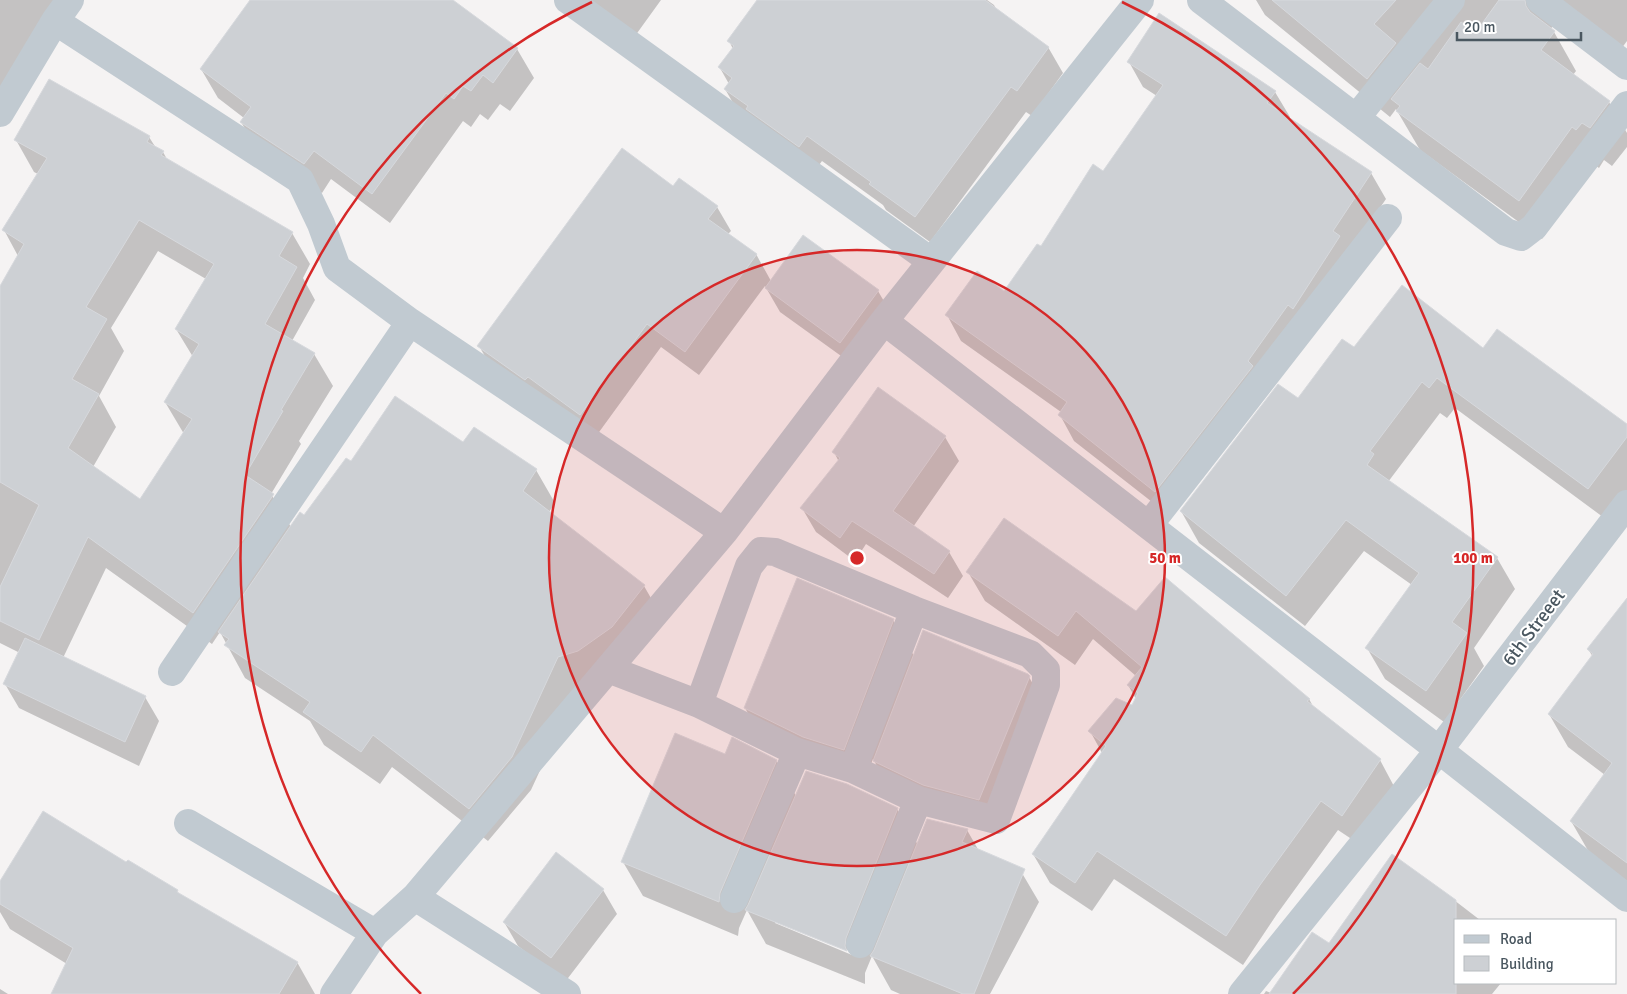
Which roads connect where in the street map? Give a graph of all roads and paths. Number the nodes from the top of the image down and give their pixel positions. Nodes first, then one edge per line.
1 (568, 0) edge
2 (1201, 0) edge
3 (1451, 0) edge
4 (1540, 0) edge
5 (1133, 2) edge
6 (63, 11) edge
7 (1627, 66) edge
8 (1627, 105) edge
9 (0, 113) edge
10 (1356, 118) junction
11 (1388, 218) dead end
12 (931, 261) junction
13 (884, 321) junction
14 (410, 322) junction
15 (1627, 504) edge
16 (1150, 525) junction
17 (724, 532) junction
18 (914, 610) junction
19 (608, 669) junction
20 (172, 672) dead end
21 (699, 704) junction
22 (1439, 750) junction
23 (797, 752) junction
24 (852, 769) junction
25 (918, 800) junction
26 (188, 823) dead end
27 (415, 897) junction
28 (1627, 898) edge
29 (734, 899) dead end
30 (374, 933) junction
31 (860, 944) dead end
32 (334, 994) edge
33 (567, 994) edge
34 (1242, 994) edge

1 - 12 street
2 - 10 street
3 - 10 street
4 - 7 street
5 - 12 street
6 - 9 street
6 - 14 street
8 - 10 street
11 - 16 street
12 - 13 street
13 - 16 street
13 - 17 street
14 - 17 street
14 - 20 street
15 - 22 street, 6th Streeet
16 - 22 street
17 - 19 street
18 - 21 street
18 - 24 street
18 - 25 street
19 - 21 street
19 - 27 street
21 - 23 street
22 - 28 street
22 - 34 street, 6th Streeet
23 - 24 street
23 - 29 street
24 - 25 street
25 - 31 street
26 - 30 street
27 - 30 street
27 - 33 street
30 - 32 street

